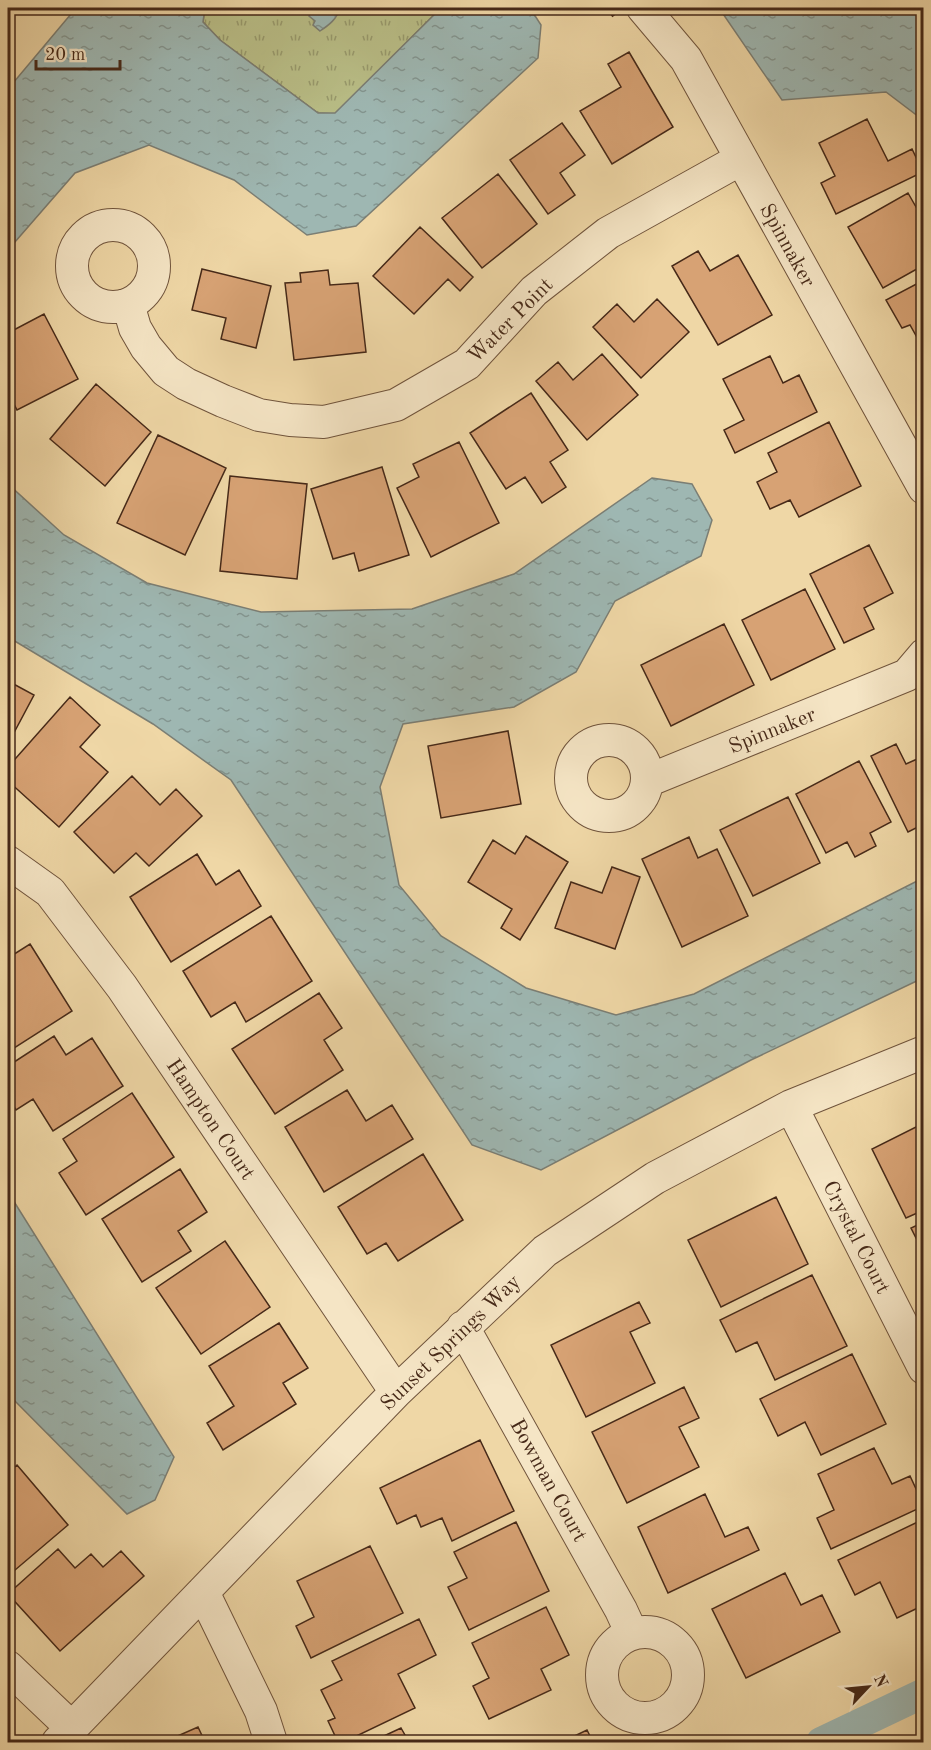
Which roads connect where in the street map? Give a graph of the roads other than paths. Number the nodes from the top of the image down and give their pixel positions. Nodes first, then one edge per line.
1 (643, 8) edge
2 (741, 159) junction
3 (128, 304) dead end
4 (924, 488) edge
5 (924, 656) edge
6 (647, 781) dead end
7 (8, 862) edge
8 (924, 1052) edge
9 (791, 1106) junction
10 (464, 1327) junction
11 (924, 1368) edge
12 (396, 1392) junction
13 (203, 1592) junction
14 (632, 1634) dead end
15 (8, 1667) edge
16 (65, 1735) edge
17 (271, 1743) edge

1 - 2 street, Spinnaker
2 - 3 street, Water Point
2 - 4 street, Spinnaker
5 - 6 street, Spinnaker
7 - 12 street, Hampton Court
8 - 9 street, Sunset Springs Way
9 - 10 street, Sunset Springs Way
9 - 11 street, Crystal Court
10 - 12 street, Sunset Springs Way
10 - 14 street, Bowman Court
12 - 13 street, Sunset Springs Way
13 - 16 street, Sunset Springs Way
13 - 17 street
15 - 16 street

